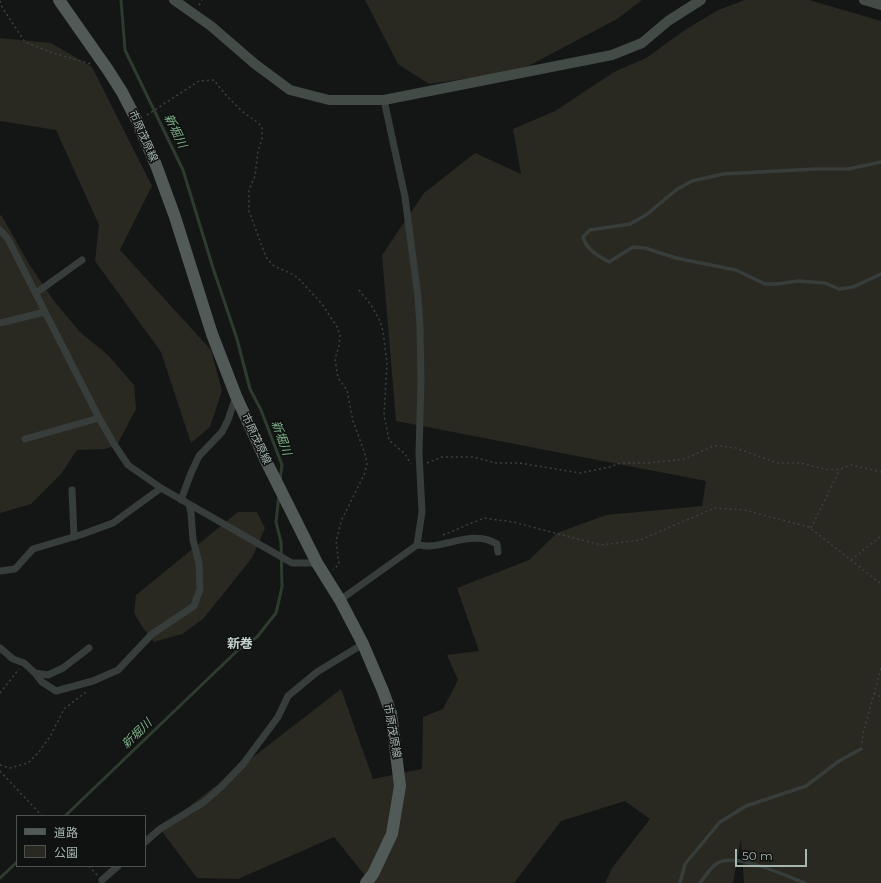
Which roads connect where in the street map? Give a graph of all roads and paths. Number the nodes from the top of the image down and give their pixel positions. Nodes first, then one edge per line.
1 (59, 0) edge
2 (174, 0) edge
3 (700, 0) edge
4 (864, 0) edge
5 (0, 1) edge
6 (881, 5) edge
7 (108, 70) junction
8 (384, 100) junction
9 (137, 121) junction
10 (881, 162) edge
11 (0, 230) edge
12 (82, 260) dead end
13 (881, 274) edge
14 (359, 290) dead end
15 (36, 293) junction
16 (45, 312) junction
17 (0, 323) edge
18 (236, 396) junction
19 (99, 418) junction
20 (25, 439) dead end
21 (420, 465) junction
22 (840, 469) junction
23 (881, 472) edge
24 (420, 480) junction
25 (161, 488) junction
26 (72, 490) dead end
27 (181, 500) junction
28 (189, 504) junction
29 (810, 528) junction
30 (881, 536) edge
31 (74, 537) junction
32 (437, 537) dead end
33 (417, 545) junction
34 (498, 552) dead end
35 (851, 560) junction
36 (317, 563) junction
37 (0, 571) edge
38 (326, 578) junction
39 (881, 586) edge
40 (340, 600) junction
41 (363, 644) junction
42 (0, 648) edge
43 (90, 648) dead end
44 (24, 663) junction
45 (881, 668) edge
46 (35, 673) junction
47 (90, 690) dead end
48 (0, 693) edge
49 (874, 693) junction
50 (881, 697) edge
51 (861, 749) joint
52 (0, 765) edge
53 (0, 771) edge
54 (41, 815) edge
55 (146, 841) edge
56 (89, 867) edge
57 (117, 867) edge
58 (102, 880) joint
59 (366, 883) edge
60 (680, 883) edge
61 (700, 883) edge
62 (805, 883) edge

1 - 7 main road, 市原茂原線
2 - 8 street
3 - 8 street
4 - 6 street
5 - 7 path
7 - 9 main road, 市原茂原線
8 - 21 street
9 - 18 main road, 市原茂原線
9 - 38 path
10 - 13 lane
11 - 15 street
12 - 15 street
14 - 24 path
15 - 16 street
16 - 17 street
16 - 19 street
18 - 27 street
18 - 36 main road, 市原茂原線
19 - 20 street
19 - 25 street
21 - 22 path
21 - 24 street
22 - 23 path
22 - 29 path
24 - 33 street
25 - 27 street
25 - 31 street
26 - 31 street
27 - 28 street
28 - 36 street
28 - 46 street
29 - 32 path
29 - 35 path
30 - 35 path
31 - 37 street
33 - 34 street
33 - 40 street
35 - 39 path
36 - 38 main road, 市原茂原線
38 - 40 main road, 市原茂原線
40 - 41 main road, 市原茂原線
41 - 55 street
41 - 59 main road, 市原茂原線
42 - 44 street
43 - 46 street
44 - 46 street
44 - 48 path
45 - 49 path
47 - 52 path
49 - 50 path
49 - 51 path
51 - 60 lane
53 - 54 path
56 - 58 path
57 - 58 street
61 - 62 lane

